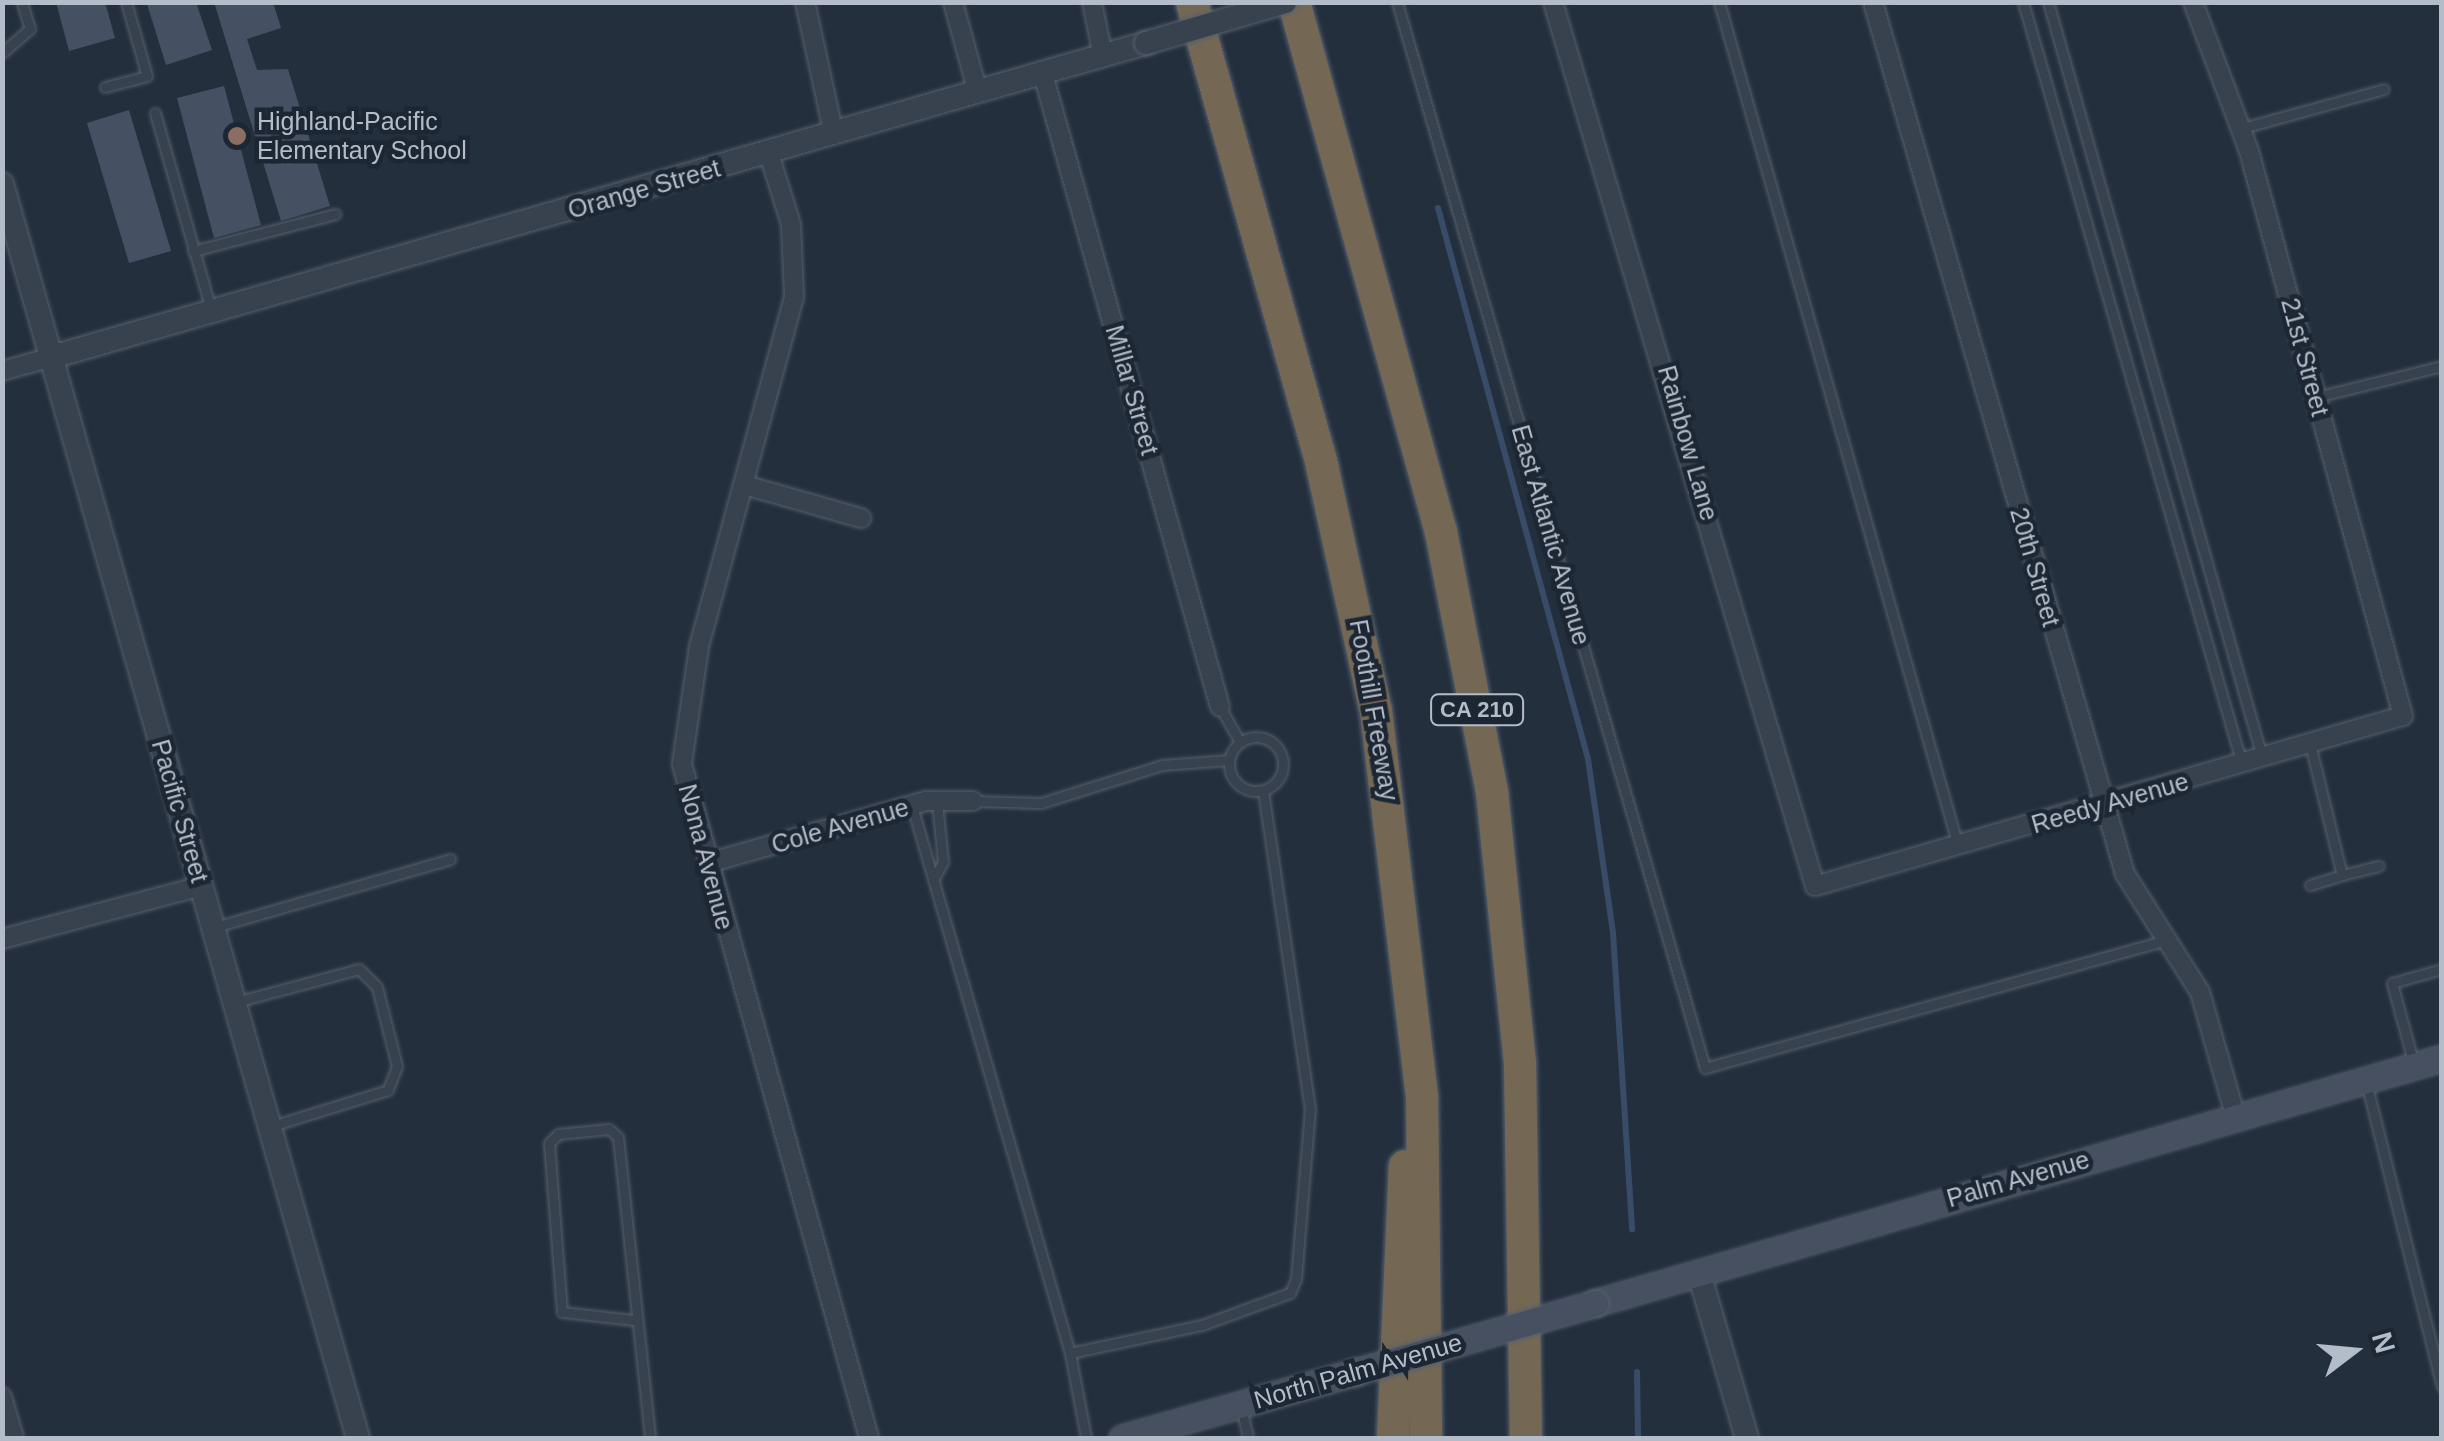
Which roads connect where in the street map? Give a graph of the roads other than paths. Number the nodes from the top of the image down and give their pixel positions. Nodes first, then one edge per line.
1 (22, 2) edge
2 (126, 2) edge
3 (805, 2) edge
4 (953, 2) edge
5 (1092, 2) edge
6 (1192, 2) edge
7 (1285, 2) edge
8 (1294, 2) edge
9 (1397, 2) edge
10 (1553, 2) edge
11 (1719, 2) edge
12 (1873, 2) edge
13 (2023, 2) edge
14 (2048, 2) edge
15 (2193, 2) edge
16 (2, 53) edge
17 (1103, 56) junction
18 (1044, 74) junction
19 (105, 87) dead end
20 (2384, 89) dead end
21 (978, 93) junction
22 (155, 113) dead end
23 (2240, 128) junction
24 (834, 135) junction
25 (769, 154) junction
26 (2, 184) edge
27 (335, 214) dead end
28 (193, 251) junction
29 (212, 312) junction
30 (52, 357) junction
31 (2442, 366) edge
32 (2, 371) edge
33 (2316, 397) junction
34 (745, 485) junction
35 (862, 518) dead end
36 (1220, 707) joint
37 (2404, 716) joint
38 (1240, 742) junction
39 (2310, 744) junction
40 (2262, 757) junction
41 (1229, 760) junction
42 (2242, 764) junction
43 (1263, 790) junction
44 (937, 802) junction
45 (973, 802) joint
46 (912, 806) junction
47 (2104, 806) junction
48 (1396, 832) junction
49 (1958, 846) junction
50 (450, 858) dead end
51 (708, 862) junction
52 (2380, 866) dead end
53 (2342, 876) junction
54 (933, 880) junction
55 (2310, 885) dead end
56 (201, 886) junction
57 (1815, 886) joint
58 (213, 927) junction
59 (2, 939) edge
60 (2167, 940) junction
61 (2442, 969) edge
62 (234, 1003) junction
63 (2442, 1058) edge
64 (2414, 1066) junction
65 (2366, 1079) junction
66 (2235, 1116) junction
67 (269, 1127) junction
68 (1699, 1273) junction
69 (1595, 1303) joint
70 (632, 1320) junction
71 (1070, 1353) junction
72 (2442, 1388) edge
73 (2, 1397) edge
74 (1241, 1405) junction
75 (14, 1438) edge
76 (358, 1438) edge
77 (650, 1438) edge
78 (869, 1438) edge
79 (1086, 1438) edge
80 (1122, 1438) edge
81 (1248, 1438) edge
82 (1393, 1438) edge
83 (1426, 1438) edge
84 (1526, 1438) edge
85 (1746, 1438) edge

1 - 16 lane
2 - 19 lane
3 - 24 street
4 - 21 street
5 - 17 street
6 - 48 highway, Foothill Freeway
7 - 17 street, Orange Street, bridge
8 - 84 highway, CA 210
9 - 60 lane, East Atlantic Avenue
10 - 57 street, Rainbow Lane
11 - 49 lane
12 - 47 street, 20th Street
13 - 42 lane
14 - 40 lane
15 - 23 street, 21st Street
17 - 18 street, Orange Street
18 - 21 street, Orange Street
18 - 36 street, Millar Street
20 - 23 lane
21 - 24 street, Orange Street
22 - 28 lane
23 - 33 street, 21st Street
24 - 25 street, Orange Street
25 - 29 street, Orange Street
25 - 34 street, Nona Avenue
26 - 30 street, Pacific Street
27 - 28 lane
28 - 29 lane
29 - 30 street, Orange Street
30 - 32 street, Orange Street
30 - 56 street, Pacific Street
31 - 33 lane
33 - 37 street, 21st Street
34 - 35 street
34 - 51 street, Nona Avenue
36 - 38 lane
37 - 39 street, Reedy Avenue
38 - 41 lane
38 - 43 lane
39 - 40 street, Reedy Avenue
39 - 53 lane
40 - 42 street, Reedy Avenue
41 - 43 lane
41 - 45 lane
42 - 47 street, Reedy Avenue
43 - 71 lane
44 - 45 street, Cole Avenue
44 - 46 street, Cole Avenue
44 - 54 lane
46 - 51 street, Cole Avenue
46 - 54 lane
47 - 49 street, Reedy Avenue
47 - 60 street, 20th Street
48 - 82 highway
48 - 83 highway, Foothill Freeway
49 - 57 street, Reedy Avenue
50 - 58 lane
51 - 78 street, Nona Avenue
52 - 53 lane
53 - 55 lane
54 - 71 lane
56 - 58 street, Pacific Street
56 - 59 street
58 - 62 street, Pacific Street
60 - 66 street, 20th Street
61 - 64 lane
62 - 67 street, Pacific Street
62 - 67 lane
63 - 64 main road, Palm Avenue
64 - 65 main road, Palm Avenue
65 - 66 main road, Palm Avenue
65 - 72 lane
66 - 68 main road, Palm Avenue
67 - 76 street, Pacific Street
68 - 69 main road, Palm Avenue
68 - 85 street
69 - 74 main road, North Palm Avenue, bridge
70 - 70 lane
70 - 77 lane
71 - 79 lane
73 - 75 street
74 - 80 main road, North Palm Avenue
74 - 81 lane

